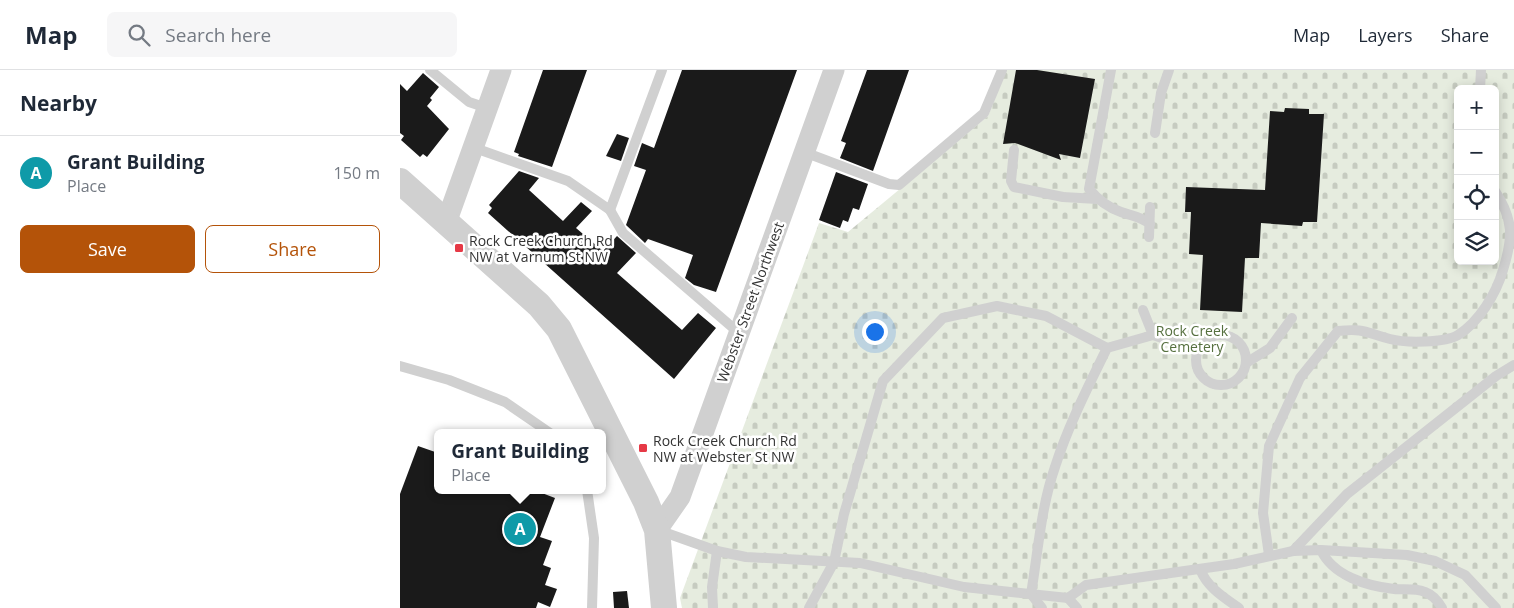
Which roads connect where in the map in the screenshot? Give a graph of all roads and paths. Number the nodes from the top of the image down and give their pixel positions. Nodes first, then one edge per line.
1 (430, 70) edge
2 (501, 70) edge
3 (662, 70) edge
4 (834, 70) edge
5 (1002, 70) edge
6 (1111, 70) edge
7 (1168, 70) edge
8 (1481, 70) edge
9 (1480, 85) edge
10 (487, 108) junction
11 (1155, 133) dead end
12 (472, 147) junction
13 (1014, 150) dead end
14 (804, 152) junction
15 (400, 181) edge
16 (1499, 197) edge
17 (1098, 199) junction
18 (1150, 207) dead end
19 (610, 210) junction
20 (446, 223) junction
21 (1150, 224) junction
22 (1149, 237) dead end
23 (1143, 310) dead end
24 (1292, 318) dead end
25 (739, 333) junction
26 (1153, 335) junction
27 (1107, 348) junction
28 (1198, 350) junction
29 (1246, 363) junction
30 (400, 366) edge
31 (1514, 366) edge
32 (544, 429) edge
33 (588, 494) edge
34 (657, 530) junction
35 (1321, 550) junction
36 (717, 551) junction
37 (1293, 551) junction
38 (1269, 555) junction
39 (834, 562) junction
40 (1200, 569) junction
41 (1032, 594) junction
42 (1068, 598) junction
43 (592, 608) edge
44 (664, 608) edge
45 (713, 608) edge
46 (809, 608) edge
47 (1042, 608) edge
48 (1077, 608) edge
49 (1239, 608) edge
50 (1442, 608) edge
51 (1496, 608) edge

1 - 10 lane
2 - 10 street
3 - 19 lane
4 - 14 street, Webster Street Northwest
5 - 14 lane
6 - 17 lane
7 - 11 lane
8 - 9 lane
10 - 12 street
12 - 19 lane
12 - 20 street
13 - 17 lane
14 - 25 street, Webster Street Northwest
15 - 20 street
16 - 38 lane
17 - 21 lane
18 - 21 lane
19 - 25 lane
20 - 34 street
21 - 22 lane
23 - 26 lane
24 - 29 lane
25 - 34 street, Webster Street Northwest
26 - 27 lane
26 - 28 lane
27 - 39 lane
27 - 41 lane
28 - 29 lane
28 - 29 lane
30 - 32 lane
31 - 37 lane
33 - 43 lane
34 - 36 lane
34 - 44 street
35 - 37 lane
35 - 50 lane
35 - 51 lane
36 - 39 lane
36 - 45 lane
37 - 38 lane
38 - 40 lane
39 - 41 lane
39 - 46 lane
40 - 42 lane
40 - 49 lane
41 - 42 lane
41 - 47 lane
42 - 48 lane

